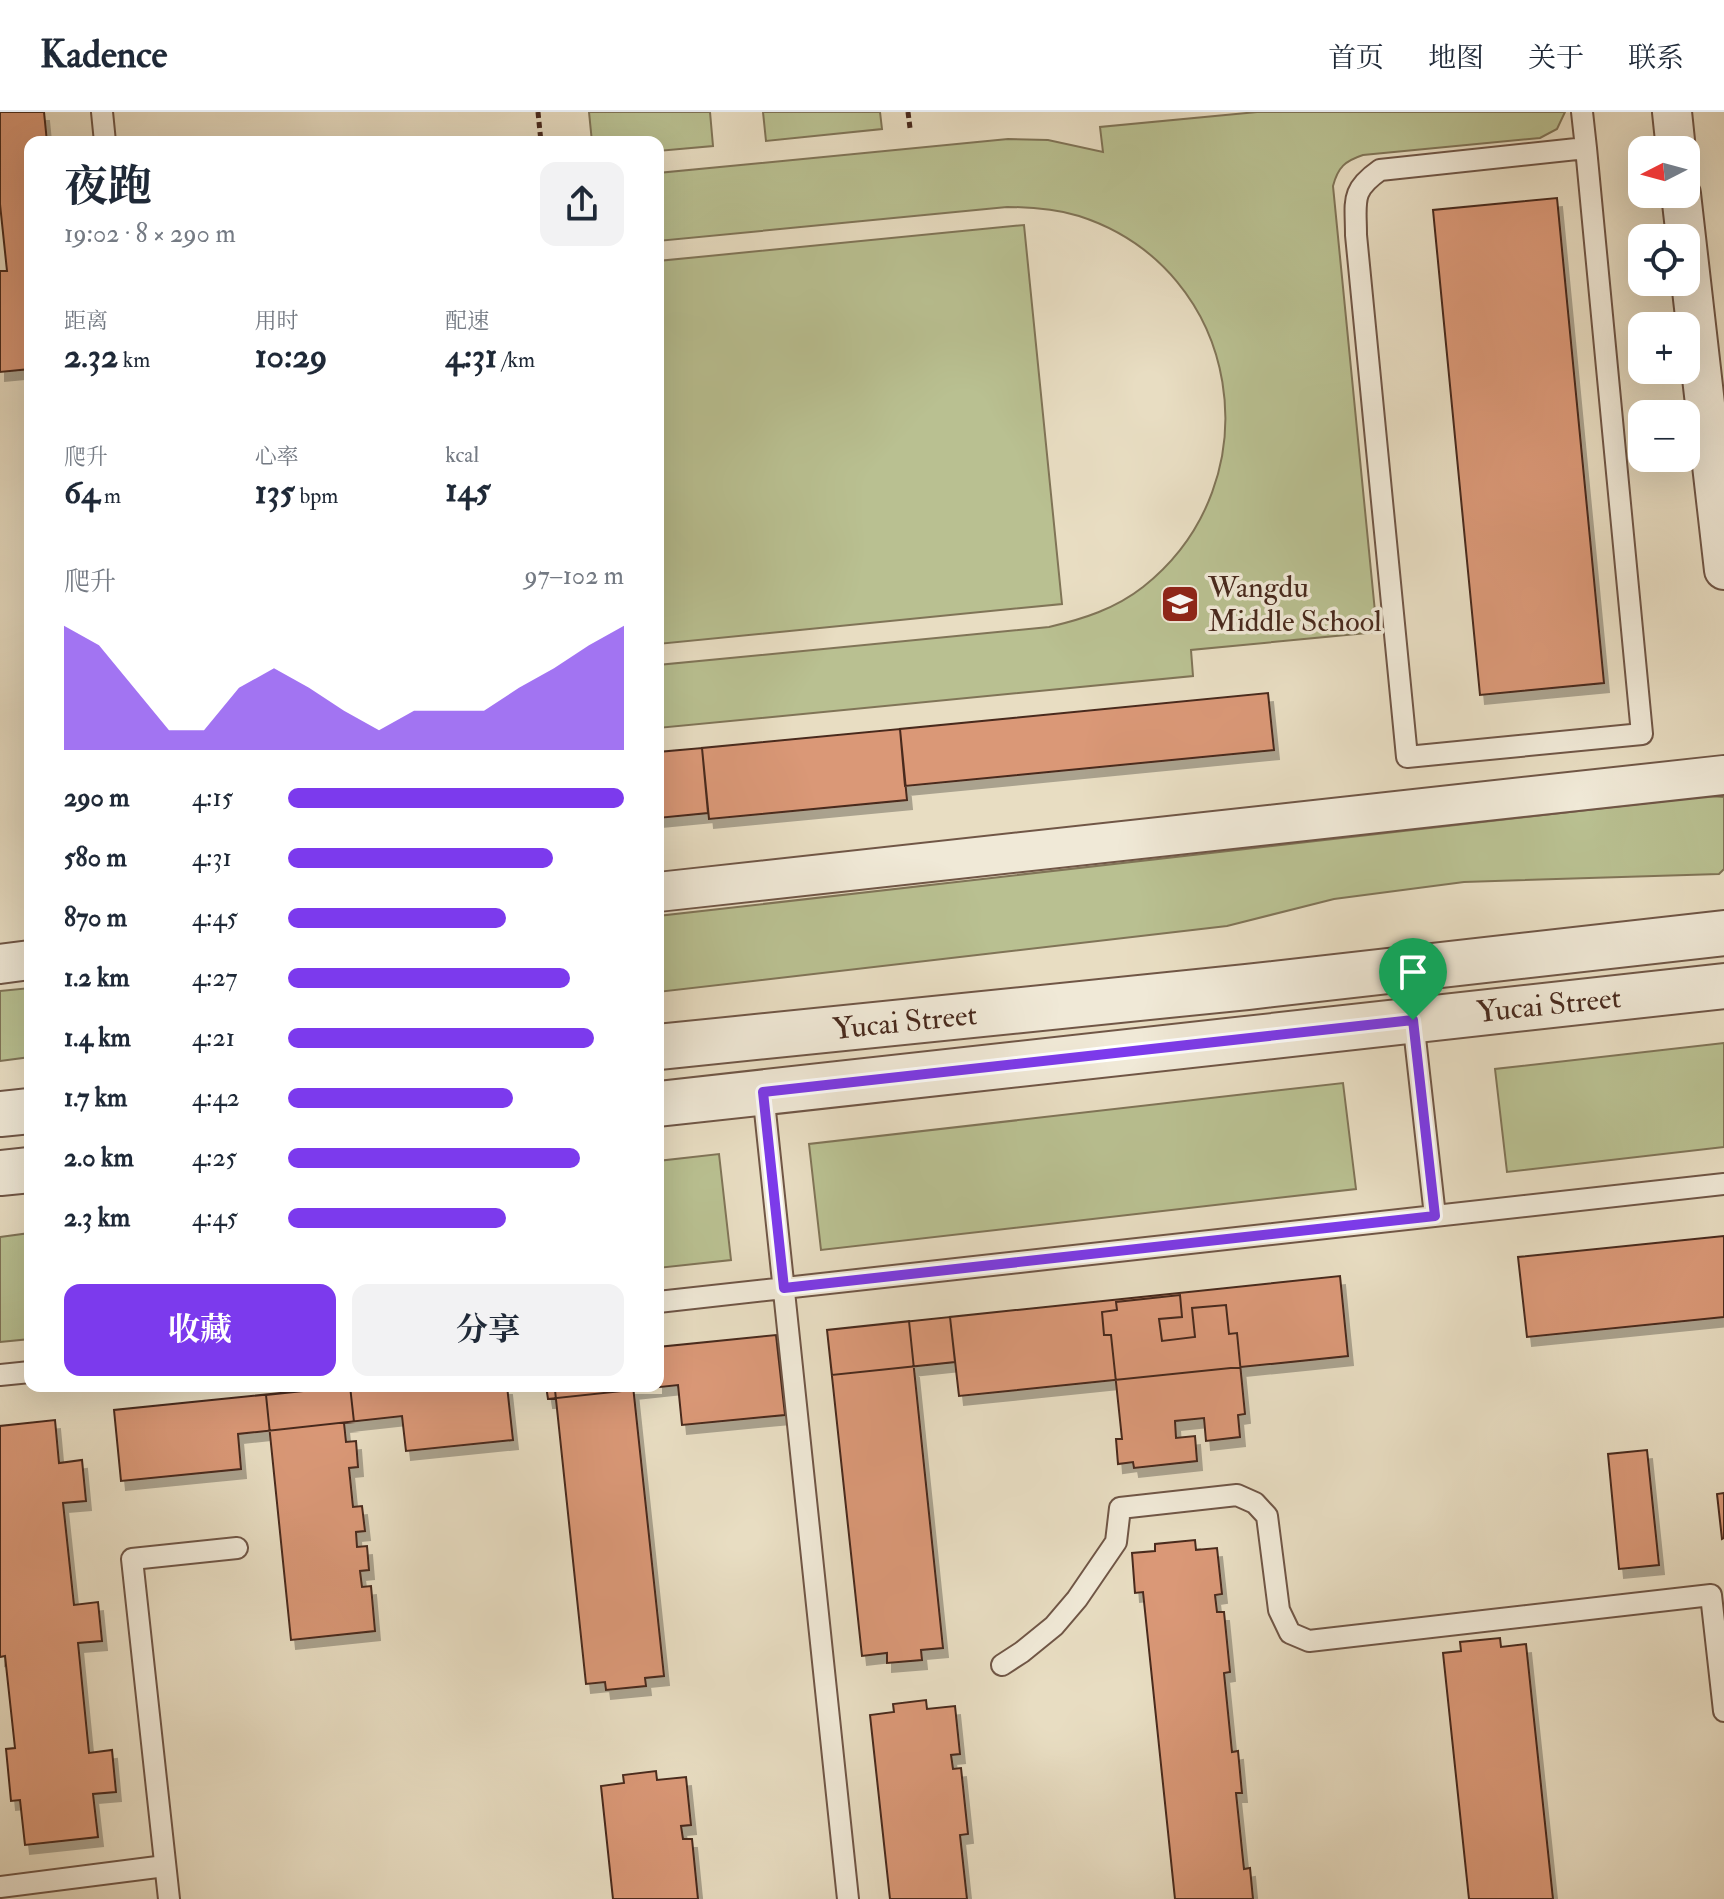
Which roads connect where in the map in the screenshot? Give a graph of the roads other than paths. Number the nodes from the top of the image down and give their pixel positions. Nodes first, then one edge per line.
1 (102, 112) edge
2 (1582, 112) edge
3 (1672, 112) edge
4 (104, 136) edge
5 (1675, 136) edge
6 (1586, 148) junction
7 (1683, 208) edge
8 (1721, 524) edge
9 (1724, 570) edge
10 (1724, 775) edge
11 (664, 891) edge
12 (1724, 933) edge
13 (24, 961) edge
14 (0, 964) edge
15 (1724, 986) edge
16 (1413, 1020) junction
17 (664, 1046) edge
18 (763, 1092) junction
19 (664, 1103) edge
20 (24, 1112) edge
21 (0, 1114) edge
22 (24, 1171) edge
23 (0, 1173) edge
24 (1724, 1184) edge
25 (1435, 1216) junction
26 (784, 1288) junction
27 (664, 1301) edge
28 (24, 1373) edge
29 (0, 1375) edge
30 (237, 1548) dead end
31 (1002, 1665) dead end
32 (1724, 1711) edge
33 (165, 1866) junction
34 (0, 1887) edge
35 (169, 1899) edge
36 (848, 1899) edge

1 - 4 lane
2 - 6 lane
3 - 5 street
6 - 6 lane
7 - 8 street
8 - 9 street
10 - 11 street
12 - 17 street, Yucai Street
13 - 14 street
15 - 16 street, Yucai Street
16 - 18 street, Yucai Street
16 - 25 lane
18 - 19 street, Yucai Street
18 - 26 lane
20 - 21 street
22 - 23 street
24 - 25 lane
25 - 26 lane
26 - 27 lane
26 - 36 lane
28 - 29 lane
30 - 33 lane
31 - 32 lane
33 - 34 lane
33 - 35 lane

